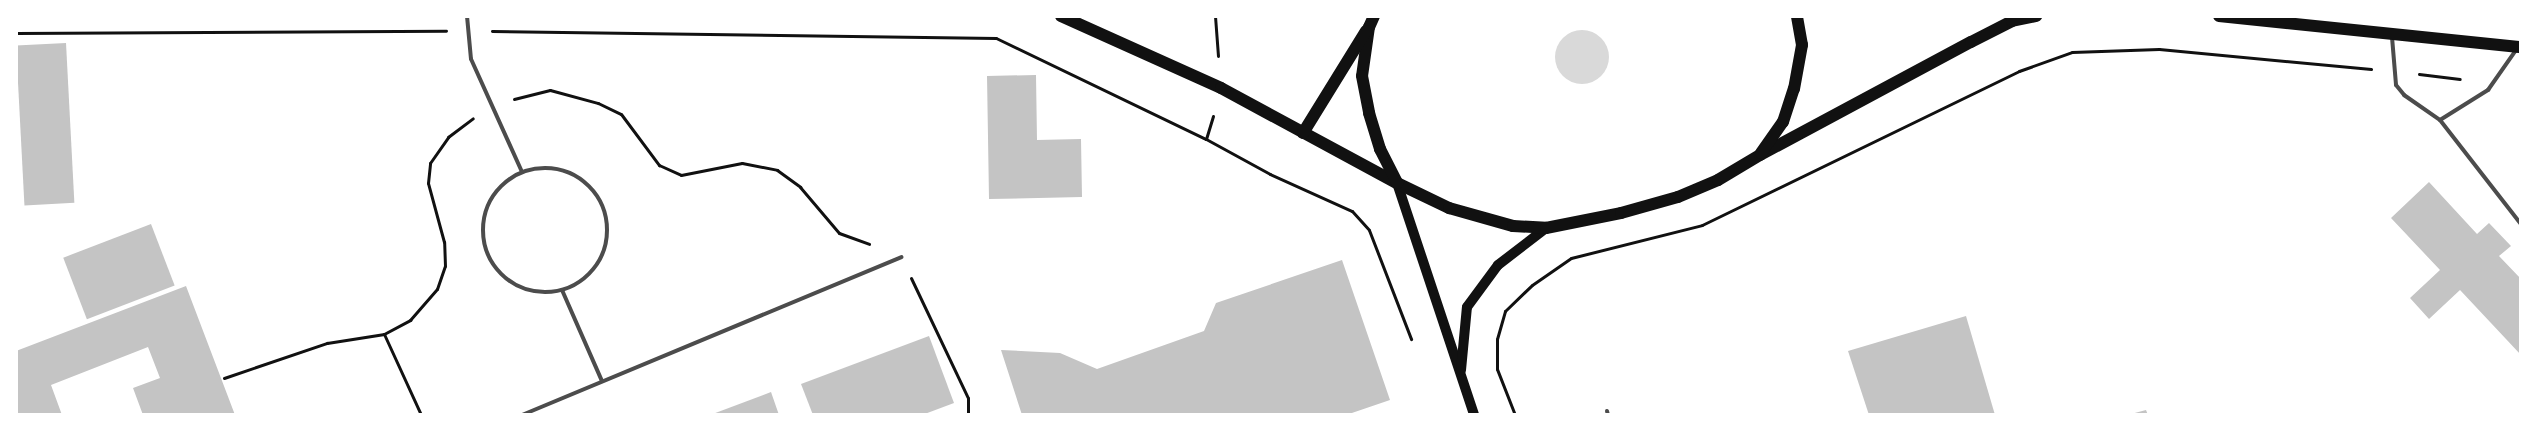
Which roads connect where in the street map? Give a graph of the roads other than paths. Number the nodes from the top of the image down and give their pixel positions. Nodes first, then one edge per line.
1 (467, 16) edge
2 (1062, 16) edge
3 (1797, 16) edge
4 (2036, 16) edge
5 (2219, 16) edge
6 (1372, 22) edge
7 (2391, 32) junction
8 (2520, 47) edge
9 (2440, 120) junction
10 (1303, 133) junction
11 (1760, 155) junction
12 (522, 172) junction
13 (1397, 183) junction
14 (2521, 224) edge
15 (1546, 228) junction
16 (901, 257) road end
17 (562, 290) junction
18 (1461, 376) junction
19 (602, 382) junction
20 (522, 415) edge
21 (1474, 415) edge

1 - 12 lane
2 - 10 main road
3 - 11 main road
4 - 11 main road
5 - 7 main road
6 - 10 main road
6 - 13 main road
7 - 8 main road
7 - 9 lane
8 - 9 lane
9 - 14 lane
10 - 13 main road
11 - 15 main road
12 - 17 lane
12 - 17 lane
13 - 15 main road
13 - 18 main road
15 - 18 main road
16 - 19 lane
17 - 19 lane
18 - 21 main road
19 - 20 lane

